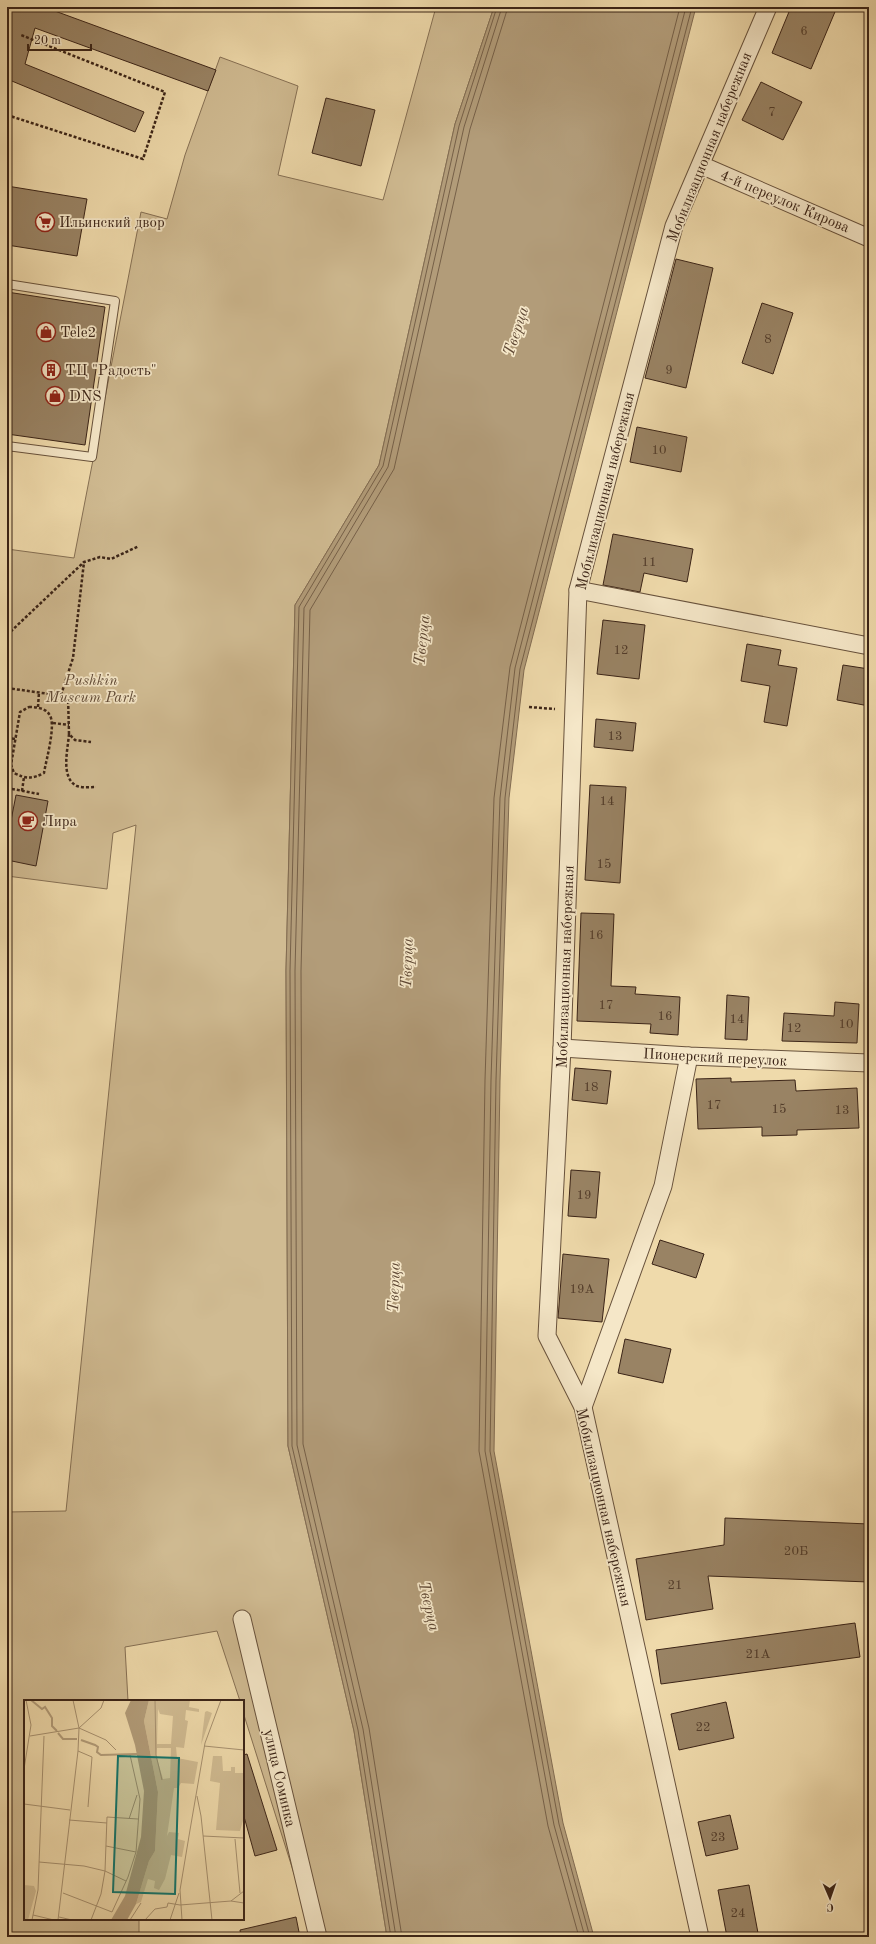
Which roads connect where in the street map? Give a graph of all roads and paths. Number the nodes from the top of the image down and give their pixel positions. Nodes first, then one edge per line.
1 (768, 7) edge
2 (21, 35) dead end
3 (7, 115) edge
4 (701, 164) junction
5 (869, 238) edge
6 (7, 284) edge
7 (7, 446) edge
8 (139, 546) dead end
9 (84, 562) junction
10 (578, 590) junction
11 (7, 635) edge
12 (869, 646) edge
13 (7, 688) edge
14 (39, 692) junction
15 (61, 695) junction
16 (68, 696) junction
17 (84, 699) dead end
18 (38, 707) junction
19 (529, 707) dead end
20 (574, 711) junction
21 (53, 723) junction
22 (69, 725) junction
23 (69, 734) junction
24 (7, 738) edge
25 (16, 739) junction
26 (91, 742) dead end
27 (24, 778) junction
28 (96, 787) dead end
29 (7, 788) edge
30 (22, 791) junction
31 (39, 794) dead end
32 (562, 1048) junction
33 (690, 1056) junction
34 (869, 1063) edge
35 (583, 1407) junction
36 (242, 1620) dead end
37 (318, 1937) edge
38 (700, 1937) edge

1 - 4 street, Мобилизационная набережная
2 - 3 path
4 - 5 street, 4-й переулок Кирова
4 - 10 street, Мобилизационная набережная
6 - 7 lane
8 - 9 path
9 - 11 path
9 - 15 path
10 - 12 street
10 - 20 street, Мобилизационная набережная
13 - 14 path
14 - 15 path
14 - 18 path
15 - 16 path
16 - 17 path
16 - 22 path
18 - 21 path
18 - 25 path
19 - 20 path
20 - 32 street, Мобилизационная набережная
21 - 22 path
21 - 27 path
22 - 23 path
23 - 26 path
23 - 28 path
24 - 25 path
25 - 27 path
27 - 30 path
29 - 30 path
30 - 31 path
32 - 33 street, Пионерский переулок
32 - 35 street, Мобилизационная набережная
33 - 34 street, Пионерский переулок
33 - 35 street
35 - 38 street, Мобилизационная набережная
36 - 37 street, улица Соминка

